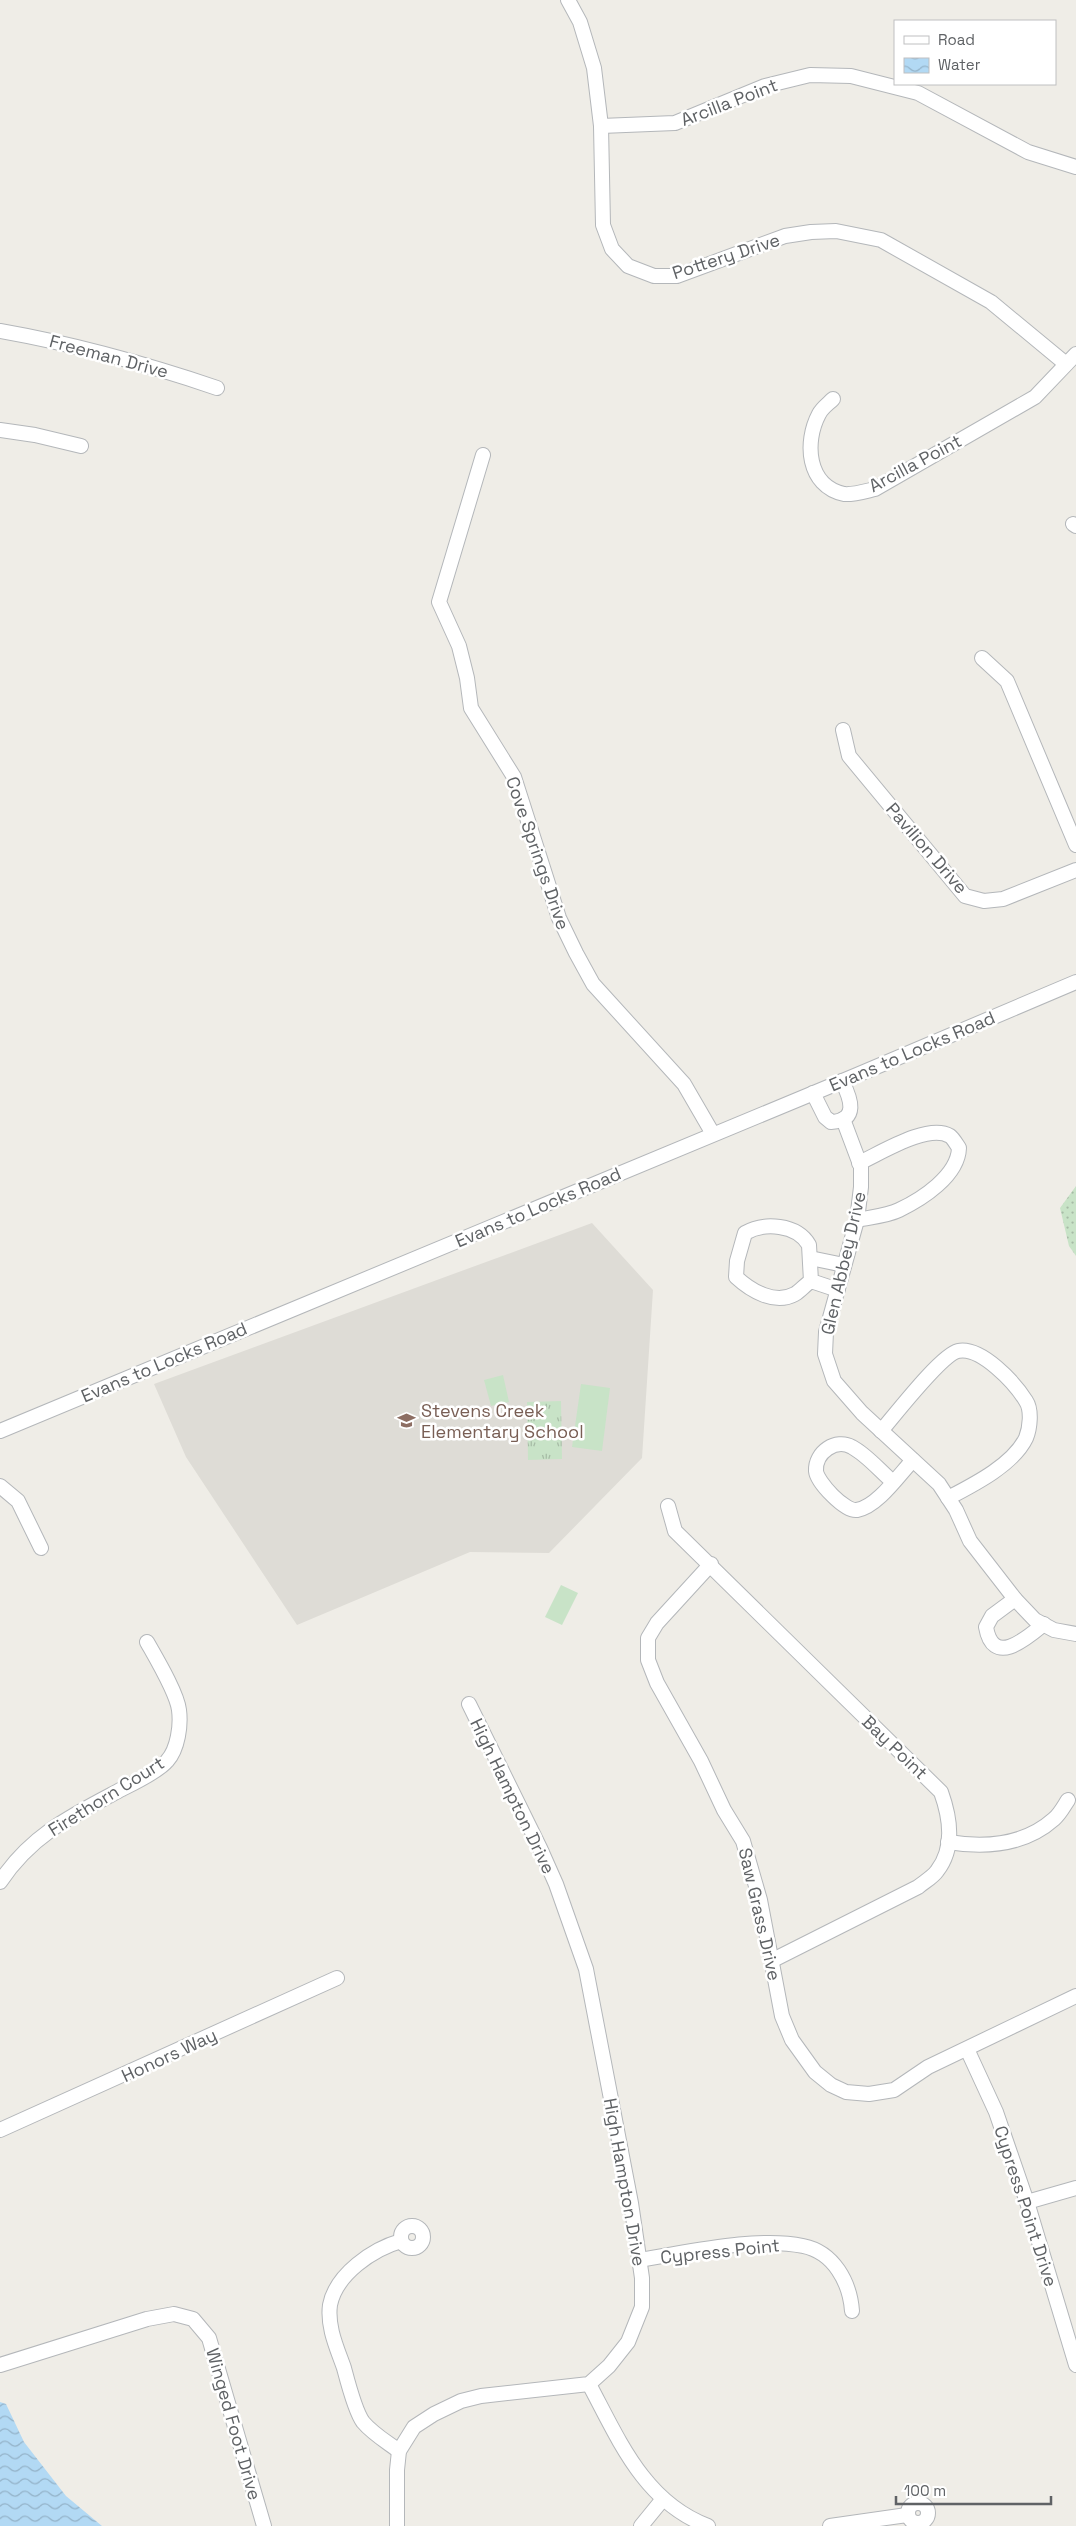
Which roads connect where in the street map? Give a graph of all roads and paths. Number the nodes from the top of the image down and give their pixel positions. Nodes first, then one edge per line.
1 (568, 0) edge
2 (601, 126) junction
3 (1076, 167) edge
4 (0, 331) edge
5 (1071, 359) edge
6 (217, 388) dead end
7 (832, 399) dead end
8 (0, 430) edge
9 (81, 446) dead end
10 (483, 455) dead end
11 (982, 658) dead end
12 (843, 730) dead end
13 (1076, 845) edge
14 (1076, 870) edge
15 (1076, 982) edge
16 (842, 1081) junction
17 (813, 1093) junction
18 (843, 1119) junction
19 (713, 1134) junction
20 (859, 1163) junction
21 (857, 1220) junction
22 (810, 1258) junction
23 (844, 1265) junction
24 (810, 1281) junction
25 (838, 1290) junction
26 (0, 1431) edge
27 (881, 1431) junction
28 (913, 1460) junction
29 (893, 1482) junction
30 (0, 1487) edge
31 (948, 1498) junction
32 (668, 1506) dead end
33 (41, 1548) dead end
34 (712, 1564) junction
35 (1015, 1599) junction
36 (1044, 1624) junction
37 (1076, 1634) edge
38 (147, 1642) dead end
39 (469, 1704) dead end
40 (1068, 1800) dead end
41 (948, 1842) junction
42 (2, 1872) edge
43 (773, 1960) junction
44 (336, 1978) dead end
45 (1076, 1996) edge
46 (967, 2049) junction
47 (0, 2130) edge
48 (1076, 2188) edge
49 (1027, 2202) junction
50 (401, 2241) dead end
51 (639, 2260) junction
52 (852, 2311) dead end
53 (0, 2365) edge
54 (1076, 2365) edge
55 (589, 2384) junction
56 (400, 2451) junction
57 (663, 2499) junction
58 (907, 2515) dead end
59 (264, 2526) edge
60 (397, 2526) edge
61 (641, 2526) edge
62 (708, 2526) edge
63 (830, 2526) edge

1 - 2 street, Pottery Drive
2 - 3 street, Arcilla Point
2 - 5 street, Pottery Drive
4 - 6 street, Freeman Drive
5 - 7 street, Arcilla Point
8 - 9 street
10 - 19 street, Cove Springs Drive
11 - 13 street
12 - 14 street, Pavilion Drive
15 - 16 street, Evans to Locks Road
16 - 17 street, Evans to Locks Road
16 - 18 street
17 - 18 street
17 - 19 street, Evans to Locks Road
18 - 20 street, Glen Abbey Drive
19 - 26 street, Evans to Locks Road
20 - 21 street, Glen Abbey Drive
20 - 21 street
21 - 23 street, Glen Abbey Drive
22 - 23 street
22 - 24 street
22 - 24 street
23 - 25 street, Glen Abbey Drive
24 - 25 street
25 - 27 street, Glen Abbey Drive
27 - 28 street, Glen Abbey Drive
27 - 31 street
28 - 29 street
28 - 31 street, Glen Abbey Drive
29 - 29 street
30 - 33 street
31 - 35 street, Glen Abbey Drive
32 - 34 street, Bay Point
34 - 41 street, Bay Point
34 - 43 street, Saw Grass Drive
35 - 36 street, Glen Abbey Drive
35 - 36 street
36 - 37 street, Glen Abbey Drive
38 - 42 street, Firethorn Court
39 - 51 street, High Hampton Drive
40 - 41 street
41 - 43 street, Bay Point
43 - 46 street, Saw Grass Drive
44 - 47 street, Honors Way
45 - 46 street, Saw Grass Drive
46 - 49 street, Cypress Point Drive
48 - 49 street
49 - 54 street, Cypress Point Drive
50 - 56 street
51 - 52 street, Cypress Point
51 - 55 street, High Hampton Drive
53 - 59 street, Winged Foot Drive
55 - 56 street
55 - 57 street
56 - 60 street
57 - 61 street
57 - 62 street
58 - 63 street

